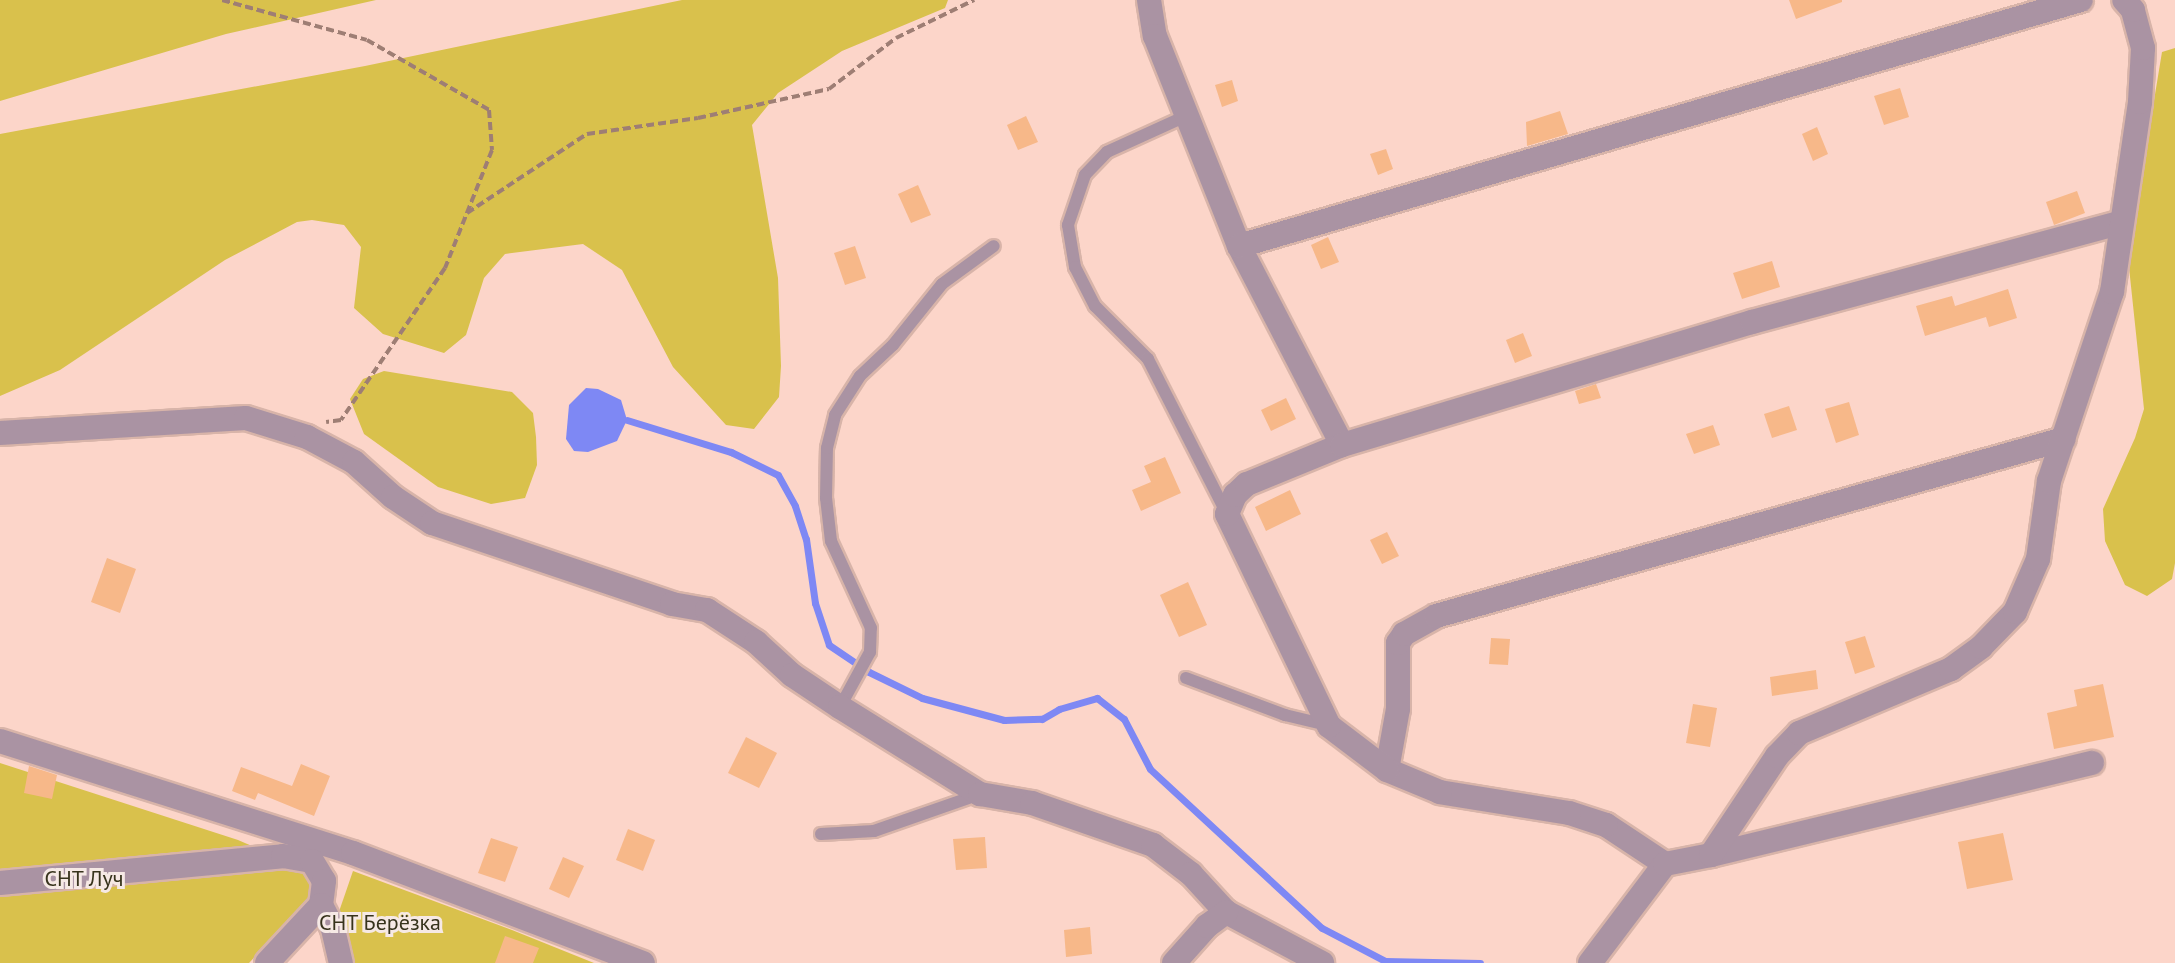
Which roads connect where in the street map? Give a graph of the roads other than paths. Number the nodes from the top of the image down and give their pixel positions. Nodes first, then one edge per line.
1 (1149, 0) edge
2 (2081, 0) edge
3 (2124, 0) edge
4 (1186, 116) junction
5 (2120, 223) junction
6 (994, 246) dead end
7 (1239, 246) junction
8 (0, 433) edge
9 (2064, 439) junction
10 (1342, 445) junction
11 (1227, 514) junction
12 (1186, 678) dead end
13 (840, 707) junction
14 (1329, 726) junction
15 (0, 741) edge
16 (2092, 763) dead end
17 (1387, 770) junction
18 (980, 794) junction
19 (821, 834) dead end
20 (1711, 855) junction
21 (1665, 864) junction
22 (0, 883) edge
23 (321, 905) junction
24 (1226, 912) junction
25 (267, 963) edge
26 (341, 963) edge
27 (643, 963) edge
28 (1174, 963) edge
29 (1322, 963) edge
30 (1590, 963) edge

1 - 4 street
2 - 7 street
3 - 5 street
4 - 7 street
4 - 11 lane
5 - 9 street
5 - 10 street
6 - 13 lane
7 - 10 street
8 - 13 street
9 - 17 street
9 - 20 street
10 - 11 street
11 - 14 street
12 - 14 lane
13 - 18 street
14 - 17 street
15 - 27 street
16 - 20 street
17 - 21 street
18 - 19 lane
18 - 24 street
20 - 21 street
21 - 30 street
22 - 23 street
23 - 25 street
23 - 26 street
24 - 28 street
24 - 29 street

